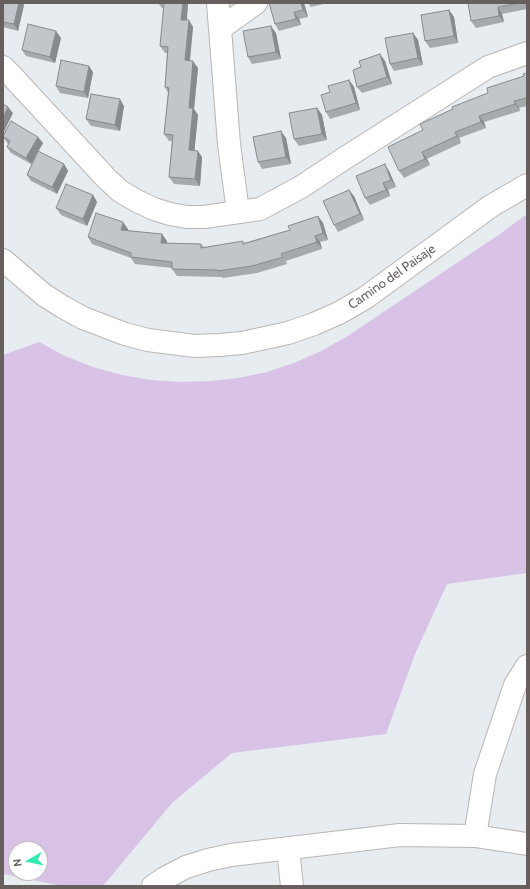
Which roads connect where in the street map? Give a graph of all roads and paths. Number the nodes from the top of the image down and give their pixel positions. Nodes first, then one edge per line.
1 (218, 3) edge
2 (256, 3) edge
3 (220, 28) junction
4 (527, 53) edge
5 (3, 67) edge
6 (527, 184) edge
7 (238, 212) junction
8 (3, 260) edge
9 (527, 666) edge
10 (475, 836) junction
11 (527, 844) edge
12 (288, 849) junction
13 (153, 886) edge
14 (292, 886) edge

1 - 3 street
2 - 3 street
3 - 7 street
4 - 7 street
5 - 7 street
6 - 8 street, Camino del Paisaje
9 - 10 street
10 - 11 street
10 - 12 street
12 - 13 street
12 - 14 street

